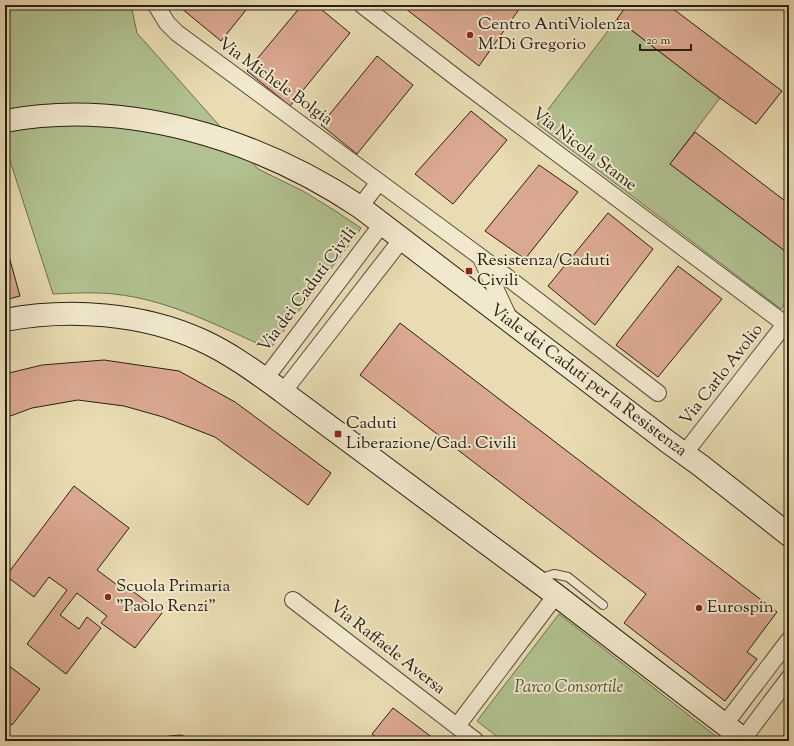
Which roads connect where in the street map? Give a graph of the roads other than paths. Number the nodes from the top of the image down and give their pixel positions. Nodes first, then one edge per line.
1 (156, 5) edge
2 (362, 5) edge
3 (5, 122) edge
4 (379, 182) junction
5 (360, 207) junction
6 (382, 224) junction
7 (402, 239) junction
8 (482, 258) junction
9 (5, 320) edge
10 (511, 322) junction
11 (787, 322) edge
12 (265, 379) junction
13 (283, 392) junction
14 (658, 393) dead end
15 (684, 454) junction
16 (789, 535) edge
17 (536, 580) junction
18 (556, 595) junction
19 (293, 600) dead end
20 (603, 605) dead end
21 (789, 640) edge
22 (789, 678) edge
23 (724, 724) junction
24 (457, 726) junction
25 (745, 740) edge
26 (476, 741) edge

1 - 4 street, Via Michele Bolgia
2 - 11 street, Via Nicola Stame
3 - 5 street, Viale dei Caduti per la Resistenza
4 - 5 street
4 - 8 street, Via Michele Bolgia
5 - 6 street, Viale dei Caduti per la Resistenza
6 - 7 street, Viale dei Caduti per la Resistenza
6 - 12 street, Via dei Caduti Civili
7 - 10 street, Viale dei Caduti per la Resistenza
7 - 13 street
8 - 10 street, Via Michele Bolgia
8 - 14 street, Via Michele Bolgia
9 - 12 street
10 - 15 street, Viale dei Caduti per la Resistenza
11 - 15 street, Via Carlo Avolio
12 - 13 street
13 - 17 street
15 - 16 street, Viale dei Caduti per la Resistenza
17 - 18 street
17 - 20 lane
18 - 23 street
18 - 24 street
19 - 24 street, Via Raffaele Aversa
21 - 23 street
22 - 25 street
23 - 25 street
24 - 26 street, Via Raffaele Aversa

